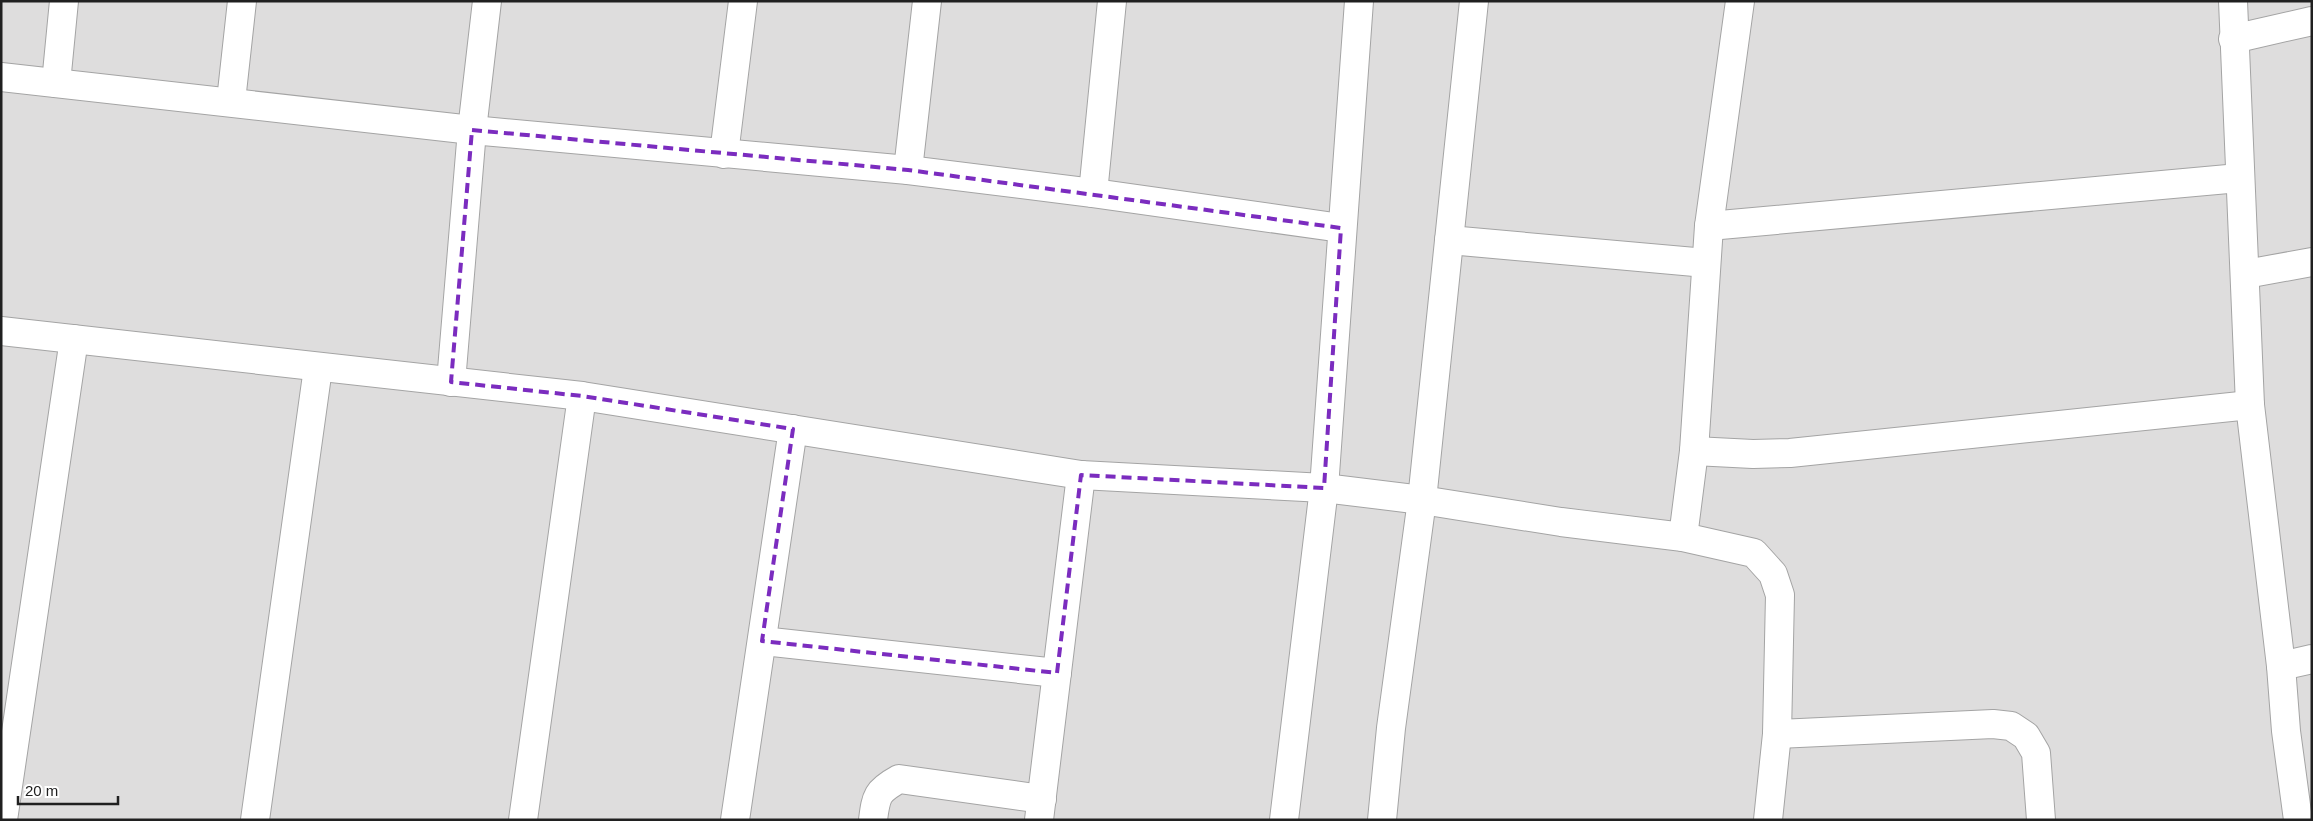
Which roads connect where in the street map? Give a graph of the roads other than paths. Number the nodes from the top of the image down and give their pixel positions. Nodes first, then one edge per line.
1 (64, 1) edge
2 (242, 1) edge
3 (487, 1) edge
4 (743, 1) edge
5 (927, 1) edge
6 (1112, 1) edge
7 (1359, 1) edge
8 (1474, 1) edge
9 (1740, 1) edge
10 (2233, 1) edge
11 (2312, 21) edge
12 (2234, 38) junction
13 (1, 77) edge
14 (56, 83) junction
15 (231, 101) junction
16 (472, 130) junction
17 (724, 154) junction
18 (908, 170) junction
19 (2239, 178) junction
20 (1093, 192) junction
21 (1709, 226) junction
22 (1341, 228) junction
23 (1449, 240) junction
24 (2312, 262) edge
25 (1706, 263) junction
26 (2246, 274) junction
27 (1, 331) edge
28 (74, 339) junction
29 (318, 368) junction
30 (451, 382) junction
31 (582, 396) junction
32 (2250, 405) junction
33 (793, 430) junction
34 (1694, 451) junction
35 (1081, 475) junction
36 (1324, 488) junction
37 (1422, 500) junction
38 (1683, 537) junction
39 (762, 641) junction
40 (2312, 659) edge
41 (2282, 666) junction
42 (1057, 673) junction
43 (1777, 734) junction
44 (1041, 809) edge
45 (3, 820) edge
46 (254, 820) edge
47 (523, 820) edge
48 (735, 820) edge
49 (873, 820) edge
50 (1284, 820) edge
51 (1382, 820) edge
52 (1768, 820) edge
53 (2041, 820) edge
54 (2298, 820) edge

1 - 14 street
2 - 15 street
3 - 16 street
4 - 17 street
5 - 18 street
6 - 20 street
7 - 22 street
8 - 23 street
9 - 21 street
10 - 12 street
11 - 12 street
12 - 19 street
13 - 14 street
14 - 15 street
15 - 16 street
16 - 17 street
16 - 30 street
17 - 18 street
18 - 20 street
19 - 21 street
19 - 26 street
20 - 22 street
21 - 25 street
22 - 36 street
23 - 25 street
23 - 37 street
24 - 26 street
25 - 34 street
26 - 32 street
27 - 28 street
28 - 29 street
28 - 45 street
29 - 30 street
29 - 46 street
30 - 31 street
31 - 33 street
31 - 47 street
32 - 34 street
32 - 41 street
33 - 35 street
33 - 39 street
34 - 38 street
35 - 36 street
35 - 42 street
36 - 37 street
36 - 50 street
37 - 38 street
37 - 51 street
38 - 43 street
39 - 42 street
39 - 48 street
40 - 41 street
41 - 54 street
42 - 44 street
43 - 52 street
43 - 53 street
44 - 49 street

